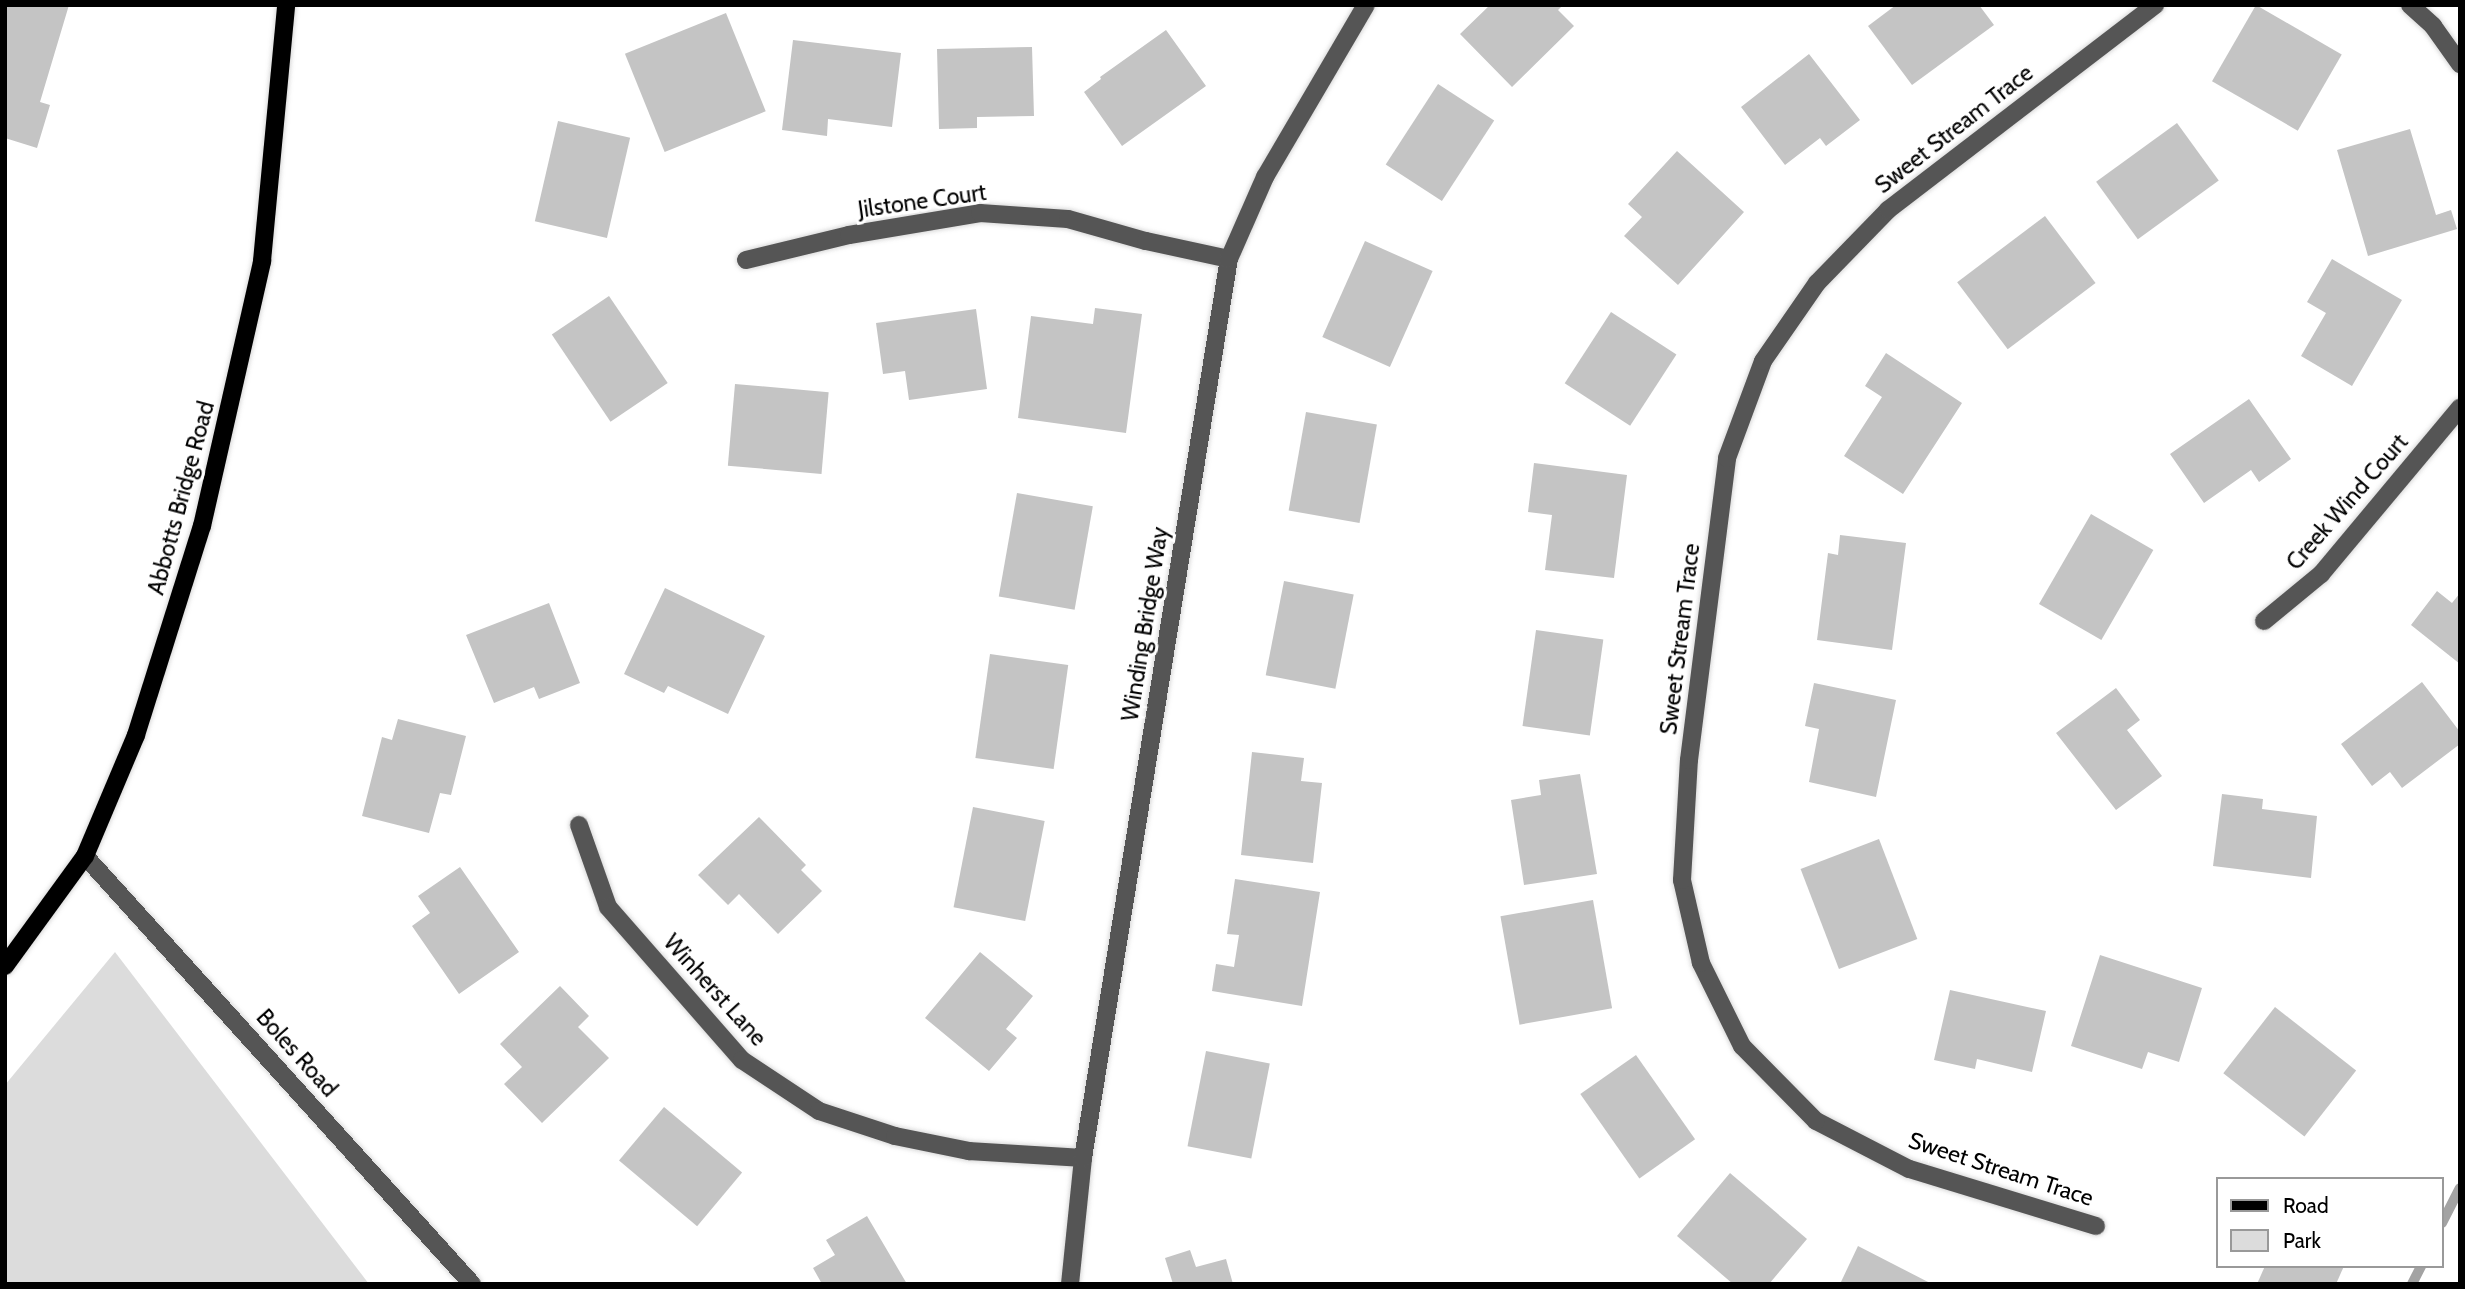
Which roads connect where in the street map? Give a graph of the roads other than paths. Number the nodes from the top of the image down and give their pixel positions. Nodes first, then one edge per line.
1 (286, 5) edge
2 (1366, 5) edge
3 (2155, 5) edge
4 (2410, 5) edge
5 (2460, 64) edge
6 (1229, 259) junction
7 (746, 260) dead end
8 (2460, 408) edge
9 (2264, 621) dead end
10 (579, 825) dead end
11 (85, 856) junction
12 (5, 966) edge
13 (1083, 1158) junction
14 (2096, 1226) dead end
15 (472, 1284) edge
16 (1070, 1284) edge

1 - 11 main road, Abbotts Bridge Road
2 - 6 street, Winding Bridge Way
3 - 14 street, Sweet Stream Trace
4 - 5 street
6 - 7 street, Jilstone Court
6 - 13 street, Winding Bridge Way
8 - 9 street, Creek Wind Court
10 - 13 street, Winherst Lane
11 - 12 main road, Abbotts Bridge Road
11 - 15 street, Boles Road
13 - 16 street, Winding Bridge Way

